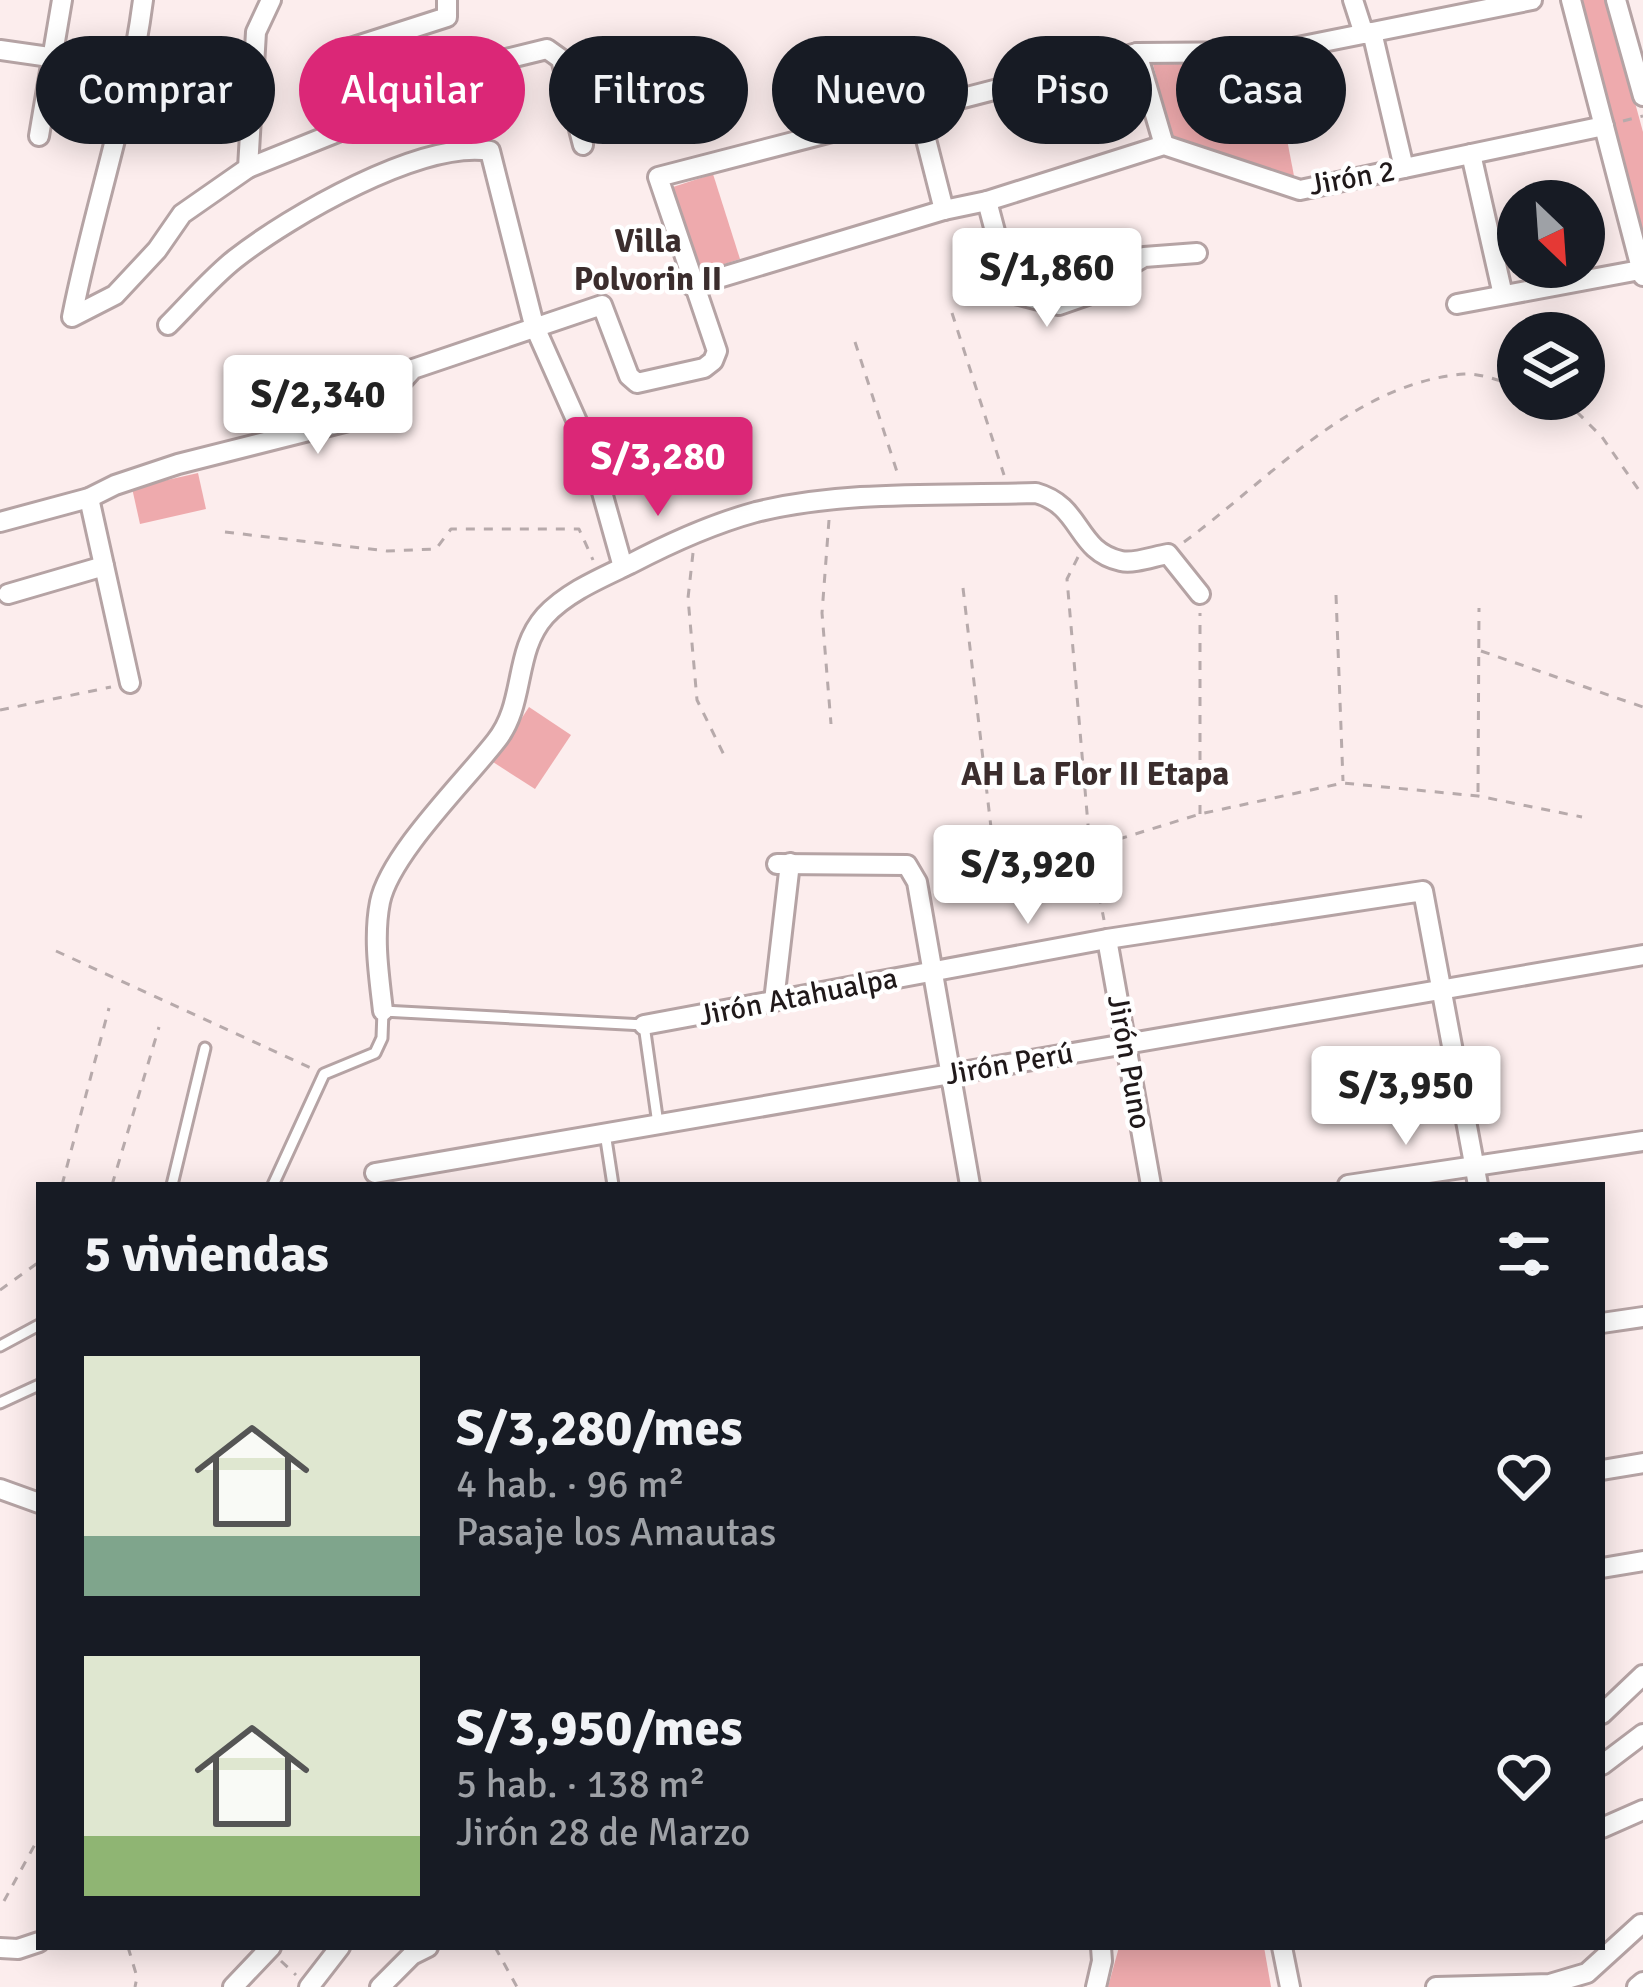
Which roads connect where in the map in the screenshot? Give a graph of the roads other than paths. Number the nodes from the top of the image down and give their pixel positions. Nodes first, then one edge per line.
1 (62, 0) edge
2 (143, 0) edge
3 (272, 0) edge
4 (447, 0) edge
5 (1353, 0) edge
6 (1532, 0) edge
7 (1570, 0) edge
8 (1616, 0) edge
9 (1368, 33) junction
10 (57, 36) edge
11 (138, 36) edge
12 (388, 36) edge
13 (0, 50) edge
14 (36, 53) edge
15 (1152, 53) edge
16 (1643, 96) edge
17 (1152, 104) edge
18 (1604, 126) junction
19 (115, 144) edge
20 (782, 144) edge
21 (927, 144) edge
22 (583, 145) dead end
23 (1164, 145) junction
24 (1472, 154) junction
25 (248, 168) junction
26 (1404, 169) junction
27 (987, 201) junction
28 (944, 210) junction
29 (1197, 253) dead end
30 (1641, 273) edge
31 (692, 286) junction
32 (1504, 296) junction
33 (1457, 304) dead end
34 (534, 325) junction
35 (168, 326) dead end
36 (89, 498) junction
37 (0, 522) edge
38 (104, 566) junction
39 (623, 567) junction
40 (8, 594) dead end
41 (1200, 594) road end
42 (130, 682) road end
43 (1107, 939) junction
44 (1643, 955) edge
45 (933, 971) junction
46 (1442, 990) junction
47 (774, 1001) junction
48 (382, 1011) junction
49 (644, 1025) junction
50 (1126, 1044) junction
51 (206, 1048) dead end
52 (951, 1074) junction
53 (658, 1124) junction
54 (605, 1133) junction
55 (1643, 1141) edge
56 (1474, 1164) junction
57 (375, 1173) dead end
58 (173, 1182) edge
59 (274, 1182) edge
60 (613, 1182) edge
61 (969, 1182) edge
62 (1149, 1182) edge
63 (1366, 1182) edge
64 (1477, 1182) edge
65 (1643, 1317) edge
66 (1605, 1323) edge
67 (36, 1327) edge
68 (0, 1346) edge
69 (36, 1386) edge
70 (0, 1402) edge
71 (1643, 1463) edge
72 (1605, 1469) edge
73 (0, 1489) edge
74 (36, 1502) edge
75 (1643, 1561) edge
76 (1605, 1567) edge
77 (1643, 1675) edge
78 (1605, 1711) edge
79 (1643, 1734) edge
80 (1605, 1763) edge
81 (1643, 1810) edge
82 (1605, 1827) edge
83 (1640, 1924) edge
84 (36, 1943) edge
85 (0, 1948) edge
86 (268, 1950) edge
87 (337, 1950) edge
88 (422, 1950) edge
89 (1100, 1950) edge
90 (1283, 1950) edge
91 (306, 1985) edge
92 (1475, 1986) edge
93 (233, 1987) edge
94 (380, 1987) edge
95 (1096, 1987) edge
96 (1290, 1987) edge
97 (1436, 1987) edge

1 - 10 street
2 - 11 street
3 - 25 street
4 - 12 street
5 - 9 street
6 - 9 street
7 - 18 street
8 - 16 street
9 - 15 street
9 - 26 street
13 - 14 street
17 - 23 street
18 - 24 street, Jirón 2
18 - 30 street
19 - 25 street
20 - 31 street
21 - 28 street
22 - 25 street
23 - 26 street, Jirón 2
23 - 27 street
24 - 26 street, Jirón 2
24 - 32 street
27 - 28 street
27 - 29 street
28 - 31 street
30 - 32 street
31 - 34 street
32 - 33 street
34 - 35 street
34 - 36 street
34 - 39 street
36 - 37 street
36 - 38 street
38 - 40 street
38 - 42 street
39 - 41 street
39 - 48 street
43 - 45 street, Jirón Atahualpa
43 - 46 street, Jirón Atahualpa
43 - 50 street, Jirón Puno
44 - 46 street, Jirón Perú
45 - 47 street, Jirón Atahualpa
45 - 47 street
45 - 52 street
46 - 50 street, Jirón Perú
46 - 56 street
47 - 49 street, Jirón Atahualpa
48 - 49 lane, Jirón Atahualpa
48 - 59 lane
49 - 53 lane
50 - 52 street, Jirón Perú
50 - 62 street, Jirón Puno
51 - 58 lane
52 - 53 street, Jirón Perú
52 - 61 street
53 - 54 street, Jirón Perú
54 - 57 street, Jirón Perú
54 - 60 lane
55 - 56 street
56 - 63 street
56 - 64 street
65 - 66 street
67 - 68 lane
69 - 70 lane
71 - 72 street
73 - 74 street
75 - 76 street
77 - 78 street
79 - 80 street
81 - 82 street
83 - 92 street
84 - 85 street
86 - 93 street
87 - 91 street
88 - 94 street
89 - 95 street
90 - 96 street
92 - 97 street

